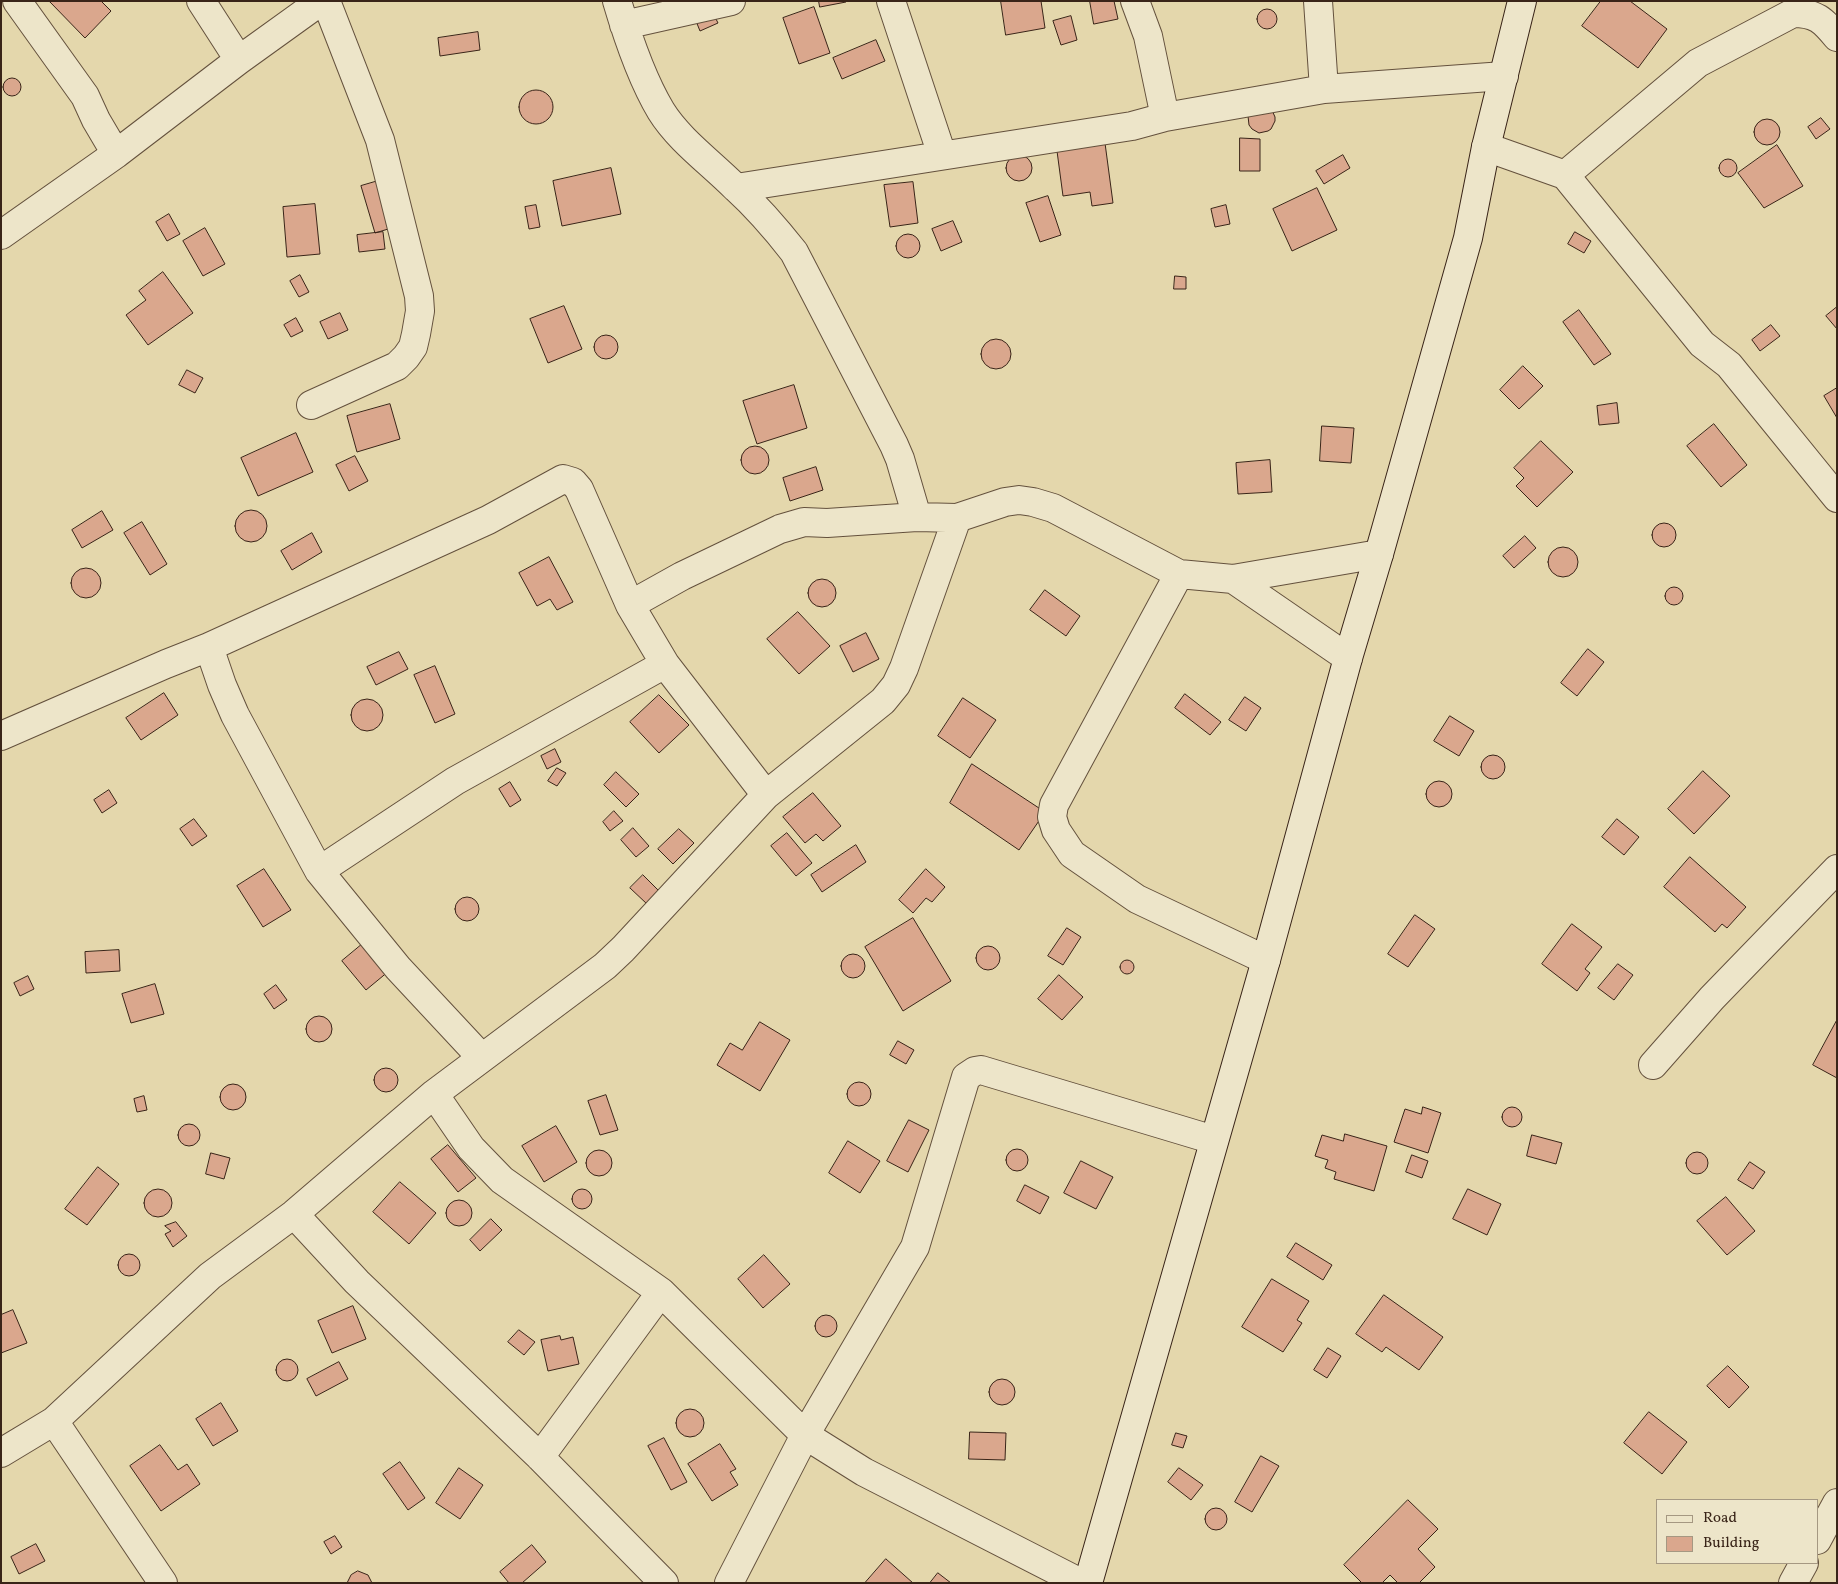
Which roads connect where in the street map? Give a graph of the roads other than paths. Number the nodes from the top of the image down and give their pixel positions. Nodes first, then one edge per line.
1 (17, 1) edge
2 (201, 1) edge
3 (321, 1) edge
4 (326, 1) edge
5 (731, 1) edge
6 (891, 1) edge
7 (1135, 1) edge
8 (1318, 1) edge
9 (1522, 1) edge
10 (620, 13) edge
11 (1837, 37) edge
12 (239, 60) junction
13 (1504, 76) junction
14 (1324, 89) junction
15 (1165, 117) junction
16 (1486, 147) junction
17 (116, 154) junction
18 (942, 155) junction
19 (1565, 175) junction
20 (736, 188) junction
21 (1, 235) edge
22 (311, 405) dead end
23 (1837, 498) edge
24 (917, 516) junction
25 (958, 518) junction
26 (1379, 554) junction
27 (1179, 574) junction
28 (1233, 579) junction
29 (630, 605) junction
30 (209, 647) junction
31 (1348, 658) junction
32 (665, 664) junction
33 (1, 736) edge
34 (766, 795) junction
35 (1837, 869) edge
36 (319, 871) junction
37 (1266, 960) junction
38 (481, 1057) junction
39 (1653, 1065) dead end
40 (434, 1094) junction
41 (1214, 1140) junction
42 (294, 1214) junction
43 (661, 1292) junction
44 (54, 1421) junction
45 (805, 1435) junction
46 (1, 1453) edge
47 (540, 1457) junction
48 (1837, 1503) edge
49 (1818, 1538) edge
50 (1803, 1564) edge
51 (163, 1583) edge
52 (664, 1583) edge
53 (729, 1583) edge
54 (1081, 1583) edge
55 (1088, 1583) edge
56 (1793, 1583) edge

1 - 17 street
2 - 12 street
3 - 12 street
4 - 22 street
5 - 10 street
6 - 18 street
7 - 15 street
8 - 14 street
9 - 13 street
10 - 20 street
11 - 19 street
12 - 17 street
13 - 14 street
13 - 16 street
14 - 15 street
15 - 18 street
16 - 19 street
16 - 26 street
17 - 21 street
18 - 20 street
19 - 23 street
20 - 24 street
24 - 25 street
24 - 29 street
25 - 27 street
25 - 34 street
26 - 28 street
26 - 31 street
27 - 28 street
27 - 37 street
28 - 31 street
29 - 30 street
29 - 32 street
30 - 33 street
30 - 36 street
31 - 37 street
32 - 34 street
32 - 36 street
34 - 38 street
35 - 39 street
36 - 38 street
37 - 41 street
38 - 40 street
40 - 42 street
40 - 43 street
41 - 45 street
41 - 55 street
42 - 44 street
42 - 47 street
43 - 45 street
43 - 47 street
44 - 46 street
44 - 51 street
45 - 53 street
45 - 54 street
47 - 52 street
48 - 49 street
50 - 56 street

